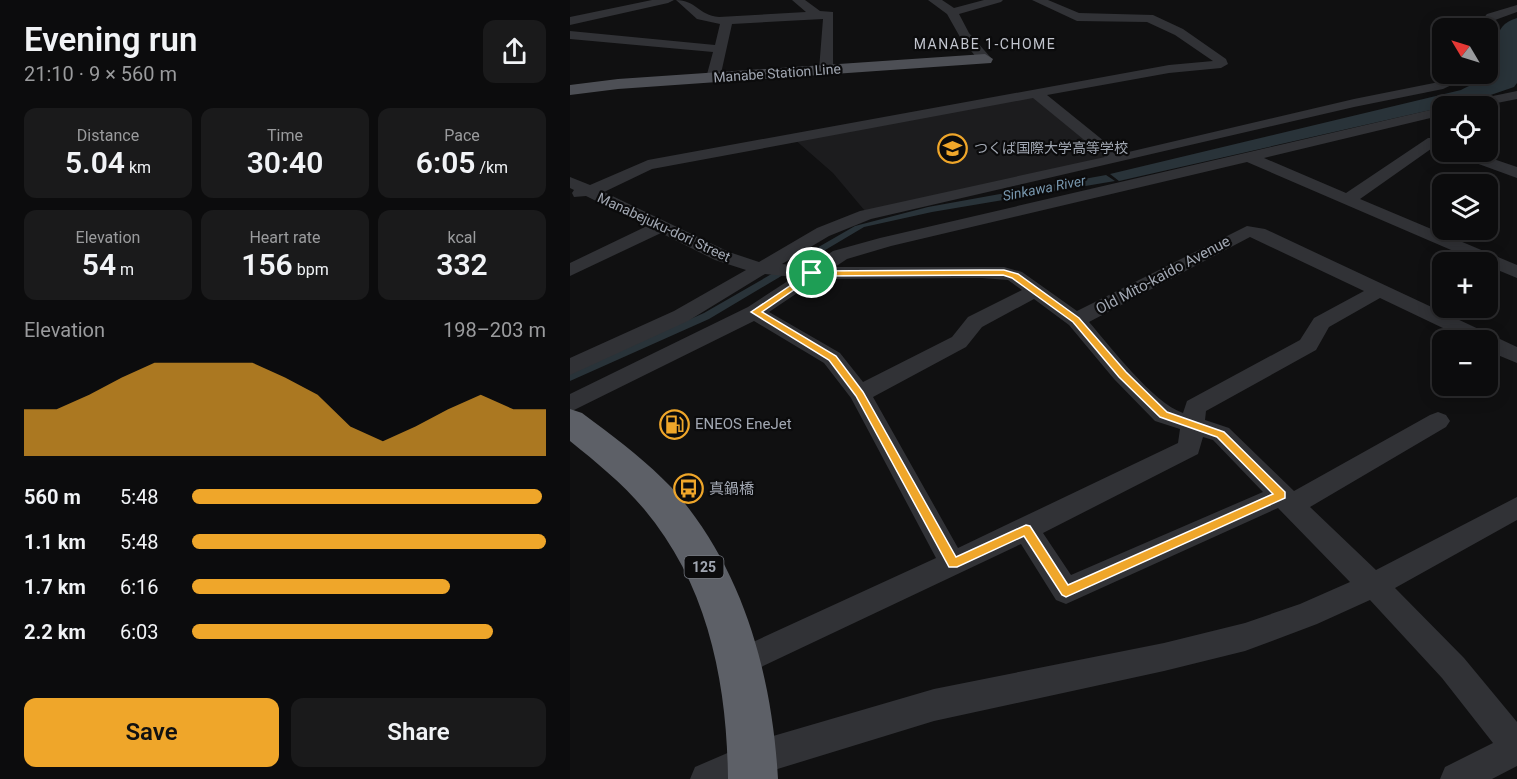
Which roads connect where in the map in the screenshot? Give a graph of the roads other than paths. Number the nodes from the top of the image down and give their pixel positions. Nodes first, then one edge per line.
1 (668, 0) edge
2 (682, 0) edge
3 (798, 0) edge
4 (934, 0) edge
5 (997, 0) edge
6 (1038, 0) edge
7 (1493, 3) dead end
8 (1516, 10) edge
9 (590, 12) junction
10 (952, 12) junction
11 (817, 15) junction
12 (1493, 18) edge
13 (570, 21) edge
14 (727, 21) junction
15 (570, 36) edge
16 (604, 38) junction
17 (720, 49) junction
18 (985, 58) joint
19 (826, 70) junction
20 (713, 78) junction
21 (1445, 84) edge
22 (570, 90) edge
23 (1036, 93) junction
24 (1517, 95) edge
25 (1498, 99) edge
26 (1359, 106) junction
27 (1432, 113) edge
28 (1387, 123) junction
29 (1432, 141) edge
30 (1432, 147) edge
31 (1251, 158) junction
32 (1117, 159) junction
33 (1487, 162) edge
34 (1517, 173) edge
35 (570, 182) edge
36 (579, 194) edge
37 (1347, 200) junction
38 (662, 226) junction
39 (766, 269) junction
40 (570, 270) edge
41 (1517, 272) edge
42 (807, 273) junction
43 (1037, 290) junction
44 (1380, 290) junction
45 (755, 312) junction
46 (1076, 320) junction
47 (1463, 330) edge
48 (1498, 347) edge
49 (1517, 356) edge
50 (570, 367) edge
51 (860, 394) junction
52 (570, 404) edge
53 (1438, 421) dead end
54 (570, 422) edge
55 (1193, 426) junction
56 (1286, 500) junction
57 (1517, 508) edge
58 (1026, 529) junction
59 (953, 564) junction
60 (1374, 585) junction
61 (740, 663) junction
62 (1517, 748) edge
63 (753, 769) edge
64 (707, 779) edge
65 (1457, 779) edge

1 - 9 street
2 - 14 street
3 - 11 street
4 - 10 street
5 - 10 street
6 - 23 street
7 - 8 street
8 - 12 street
9 - 13 street
9 - 16 street
10 - 18 street
11 - 14 street
11 - 19 street
14 - 17 street
15 - 16 street
16 - 17 street
17 - 20 street
18 - 19 main road, Manabe Station Line
19 - 20 main road, Manabe Station Line
20 - 22 main road, Manabe Station Line
21 - 26 street
23 - 32 street
23 - 36 street
24 - 25 street
26 - 28 street
26 - 32 street
27 - 28 street
28 - 29 street
28 - 31 street
30 - 37 street
31 - 37 street
31 - 42 street
32 - 39 street
33 - 34 street
35 - 36 street, Manabejuku-dori Street
36 - 38 street, Manabejuku-dori Street
37 - 41 street
38 - 39 street, Manabejuku-dori Street
38 - 40 street
39 - 42 street
39 - 50 street
42 - 43 street
42 - 45 street
43 - 46 street
43 - 51 street
44 - 46 street, Old Mito-kaido Avenue
44 - 47 street, Old Mito-kaido Avenue
44 - 55 street
45 - 51 street
45 - 52 street
46 - 55 street
48 - 49 street, Old Mito-kaido Avenue
51 - 59 street
53 - 56 street
54 - 61 highway, 125
55 - 56 street
55 - 58 street
56 - 58 street
56 - 60 street
57 - 60 street
58 - 59 street
59 - 61 street
60 - 62 street
60 - 63 street
61 - 63 highway, 125
62 - 65 street
63 - 64 street

